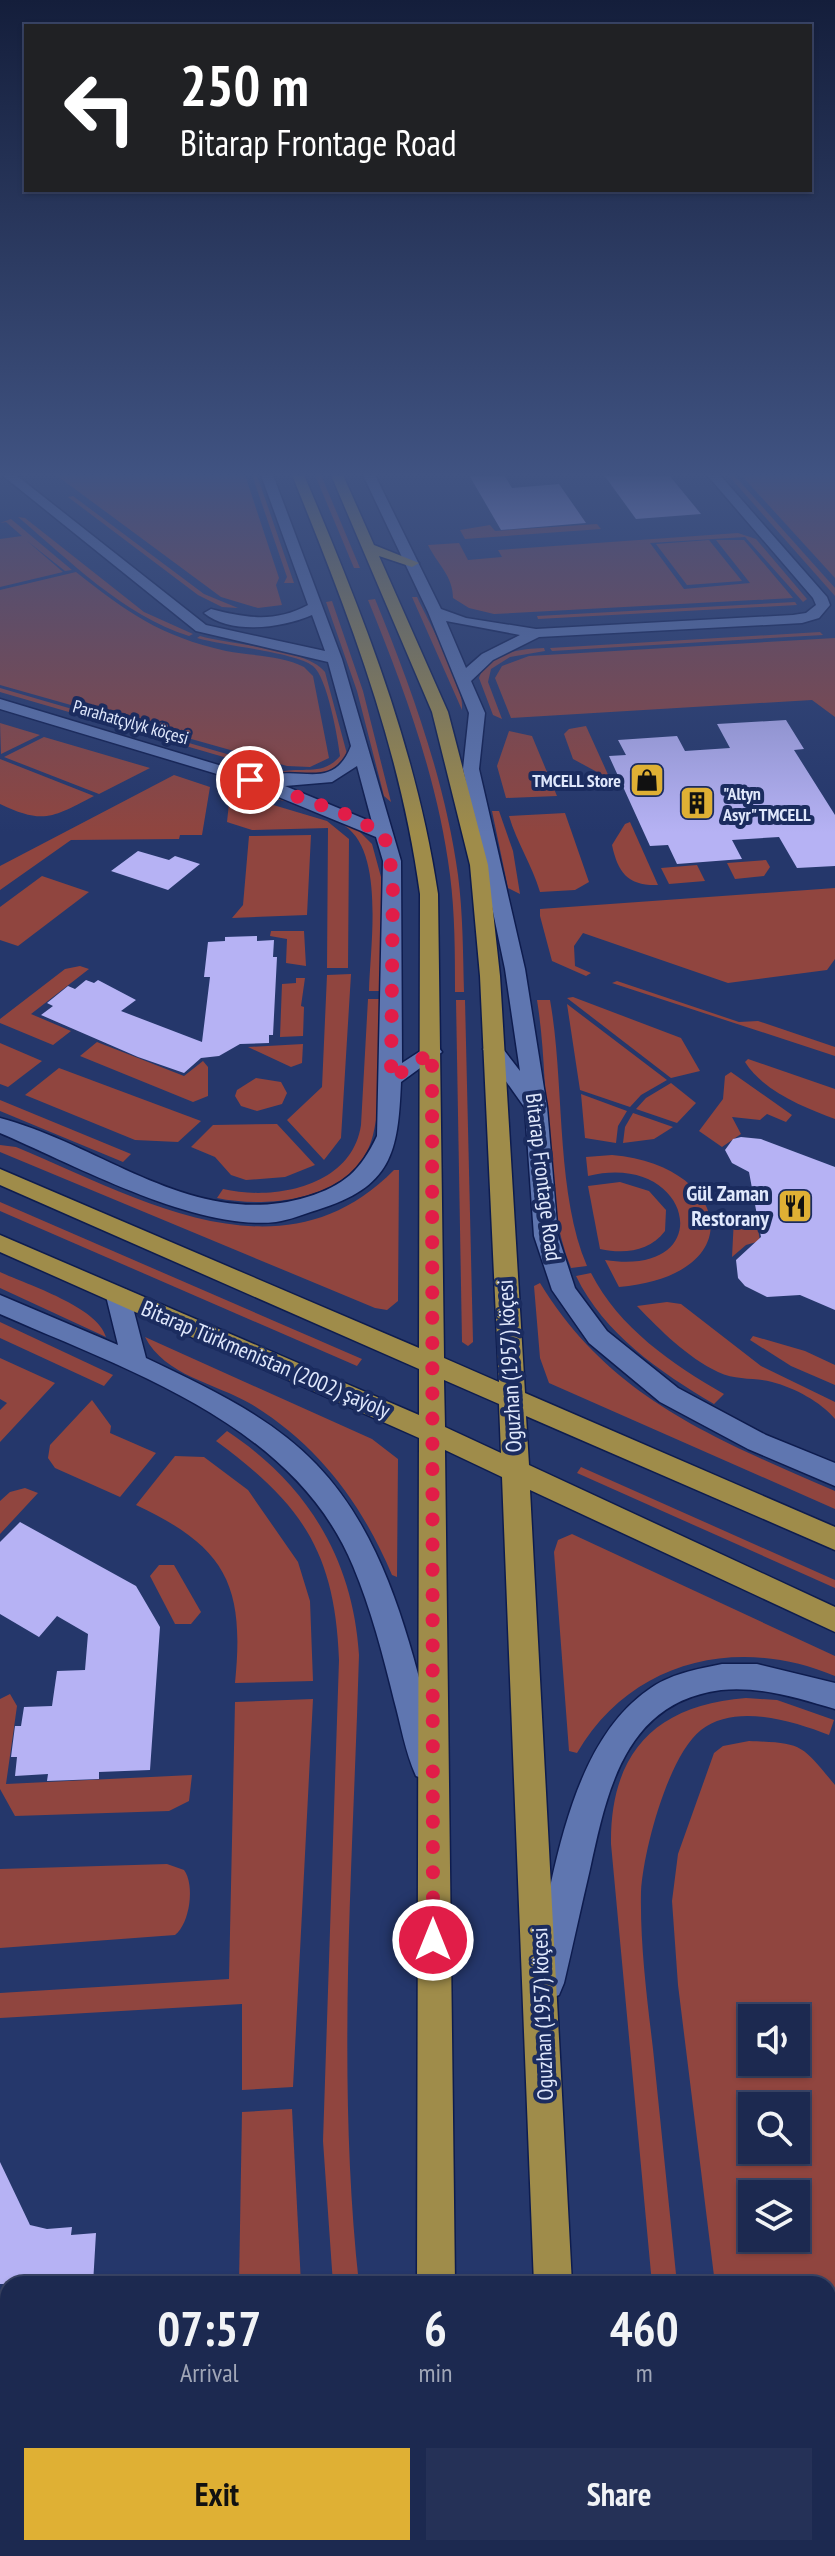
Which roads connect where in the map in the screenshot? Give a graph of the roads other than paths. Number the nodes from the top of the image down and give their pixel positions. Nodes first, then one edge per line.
1 (160, 594) edge
2 (311, 594) edge
3 (346, 594) edge
4 (390, 594) edge
5 (427, 594) edge
6 (818, 594) edge
7 (167, 600) junction
8 (316, 607) junction
9 (435, 612) junction
10 (536, 633) junction
11 (335, 659) junction
12 (464, 680) junction
13 (0, 704) edge
14 (360, 744) junction
15 (466, 778) junction
16 (250, 780) junction
17 (384, 834) junction
18 (493, 1049) junction
19 (432, 1052) junction
20 (391, 1079) junction
21 (536, 1107) junction
22 (4, 1130) edge
23 (0, 1176) edge
24 (0, 1243) edge
25 (118, 1296) junction
26 (0, 1304) edge
27 (434, 1362) junction
28 (135, 1365) junction
29 (512, 1396) junction
30 (431, 1430) junction
31 (514, 1473) junction
32 (835, 1475) edge
33 (835, 1539) edge
34 (835, 1620) edge
35 (835, 1696) edge
36 (432, 1783) junction
37 (541, 2009) junction
38 (436, 2276) edge
39 (553, 2276) edge

1 - 7 street
2 - 8 street
3 - 19 main road
4 - 15 main road, Oguzhan (1957) köçesi
5 - 9 street, Bitarap Frontage Road
6 - 10 street
7 - 8 street
7 - 11 street
8 - 11 street
9 - 10 street
9 - 12 street, Bitarap Frontage Road
10 - 12 street
11 - 14 street
12 - 15 street, Bitarap Frontage Road
13 - 16 street, Parahatçylyk köçesi
14 - 16 street
14 - 17 street
15 - 18 main road, Oguzhan (1957) köçesi
15 - 21 street, Bitarap Frontage Road
16 - 17 street, Parahatçylyk köçesi
17 - 20 street
18 - 21 street
18 - 29 main road, Oguzhan (1957) köçesi
19 - 20 street
19 - 27 main road
20 - 22 street
21 - 32 street, Bitarap Frontage Road
23 - 27 main road
24 - 25 main road, Bitarap Türkmenistan (2002) şaýoly
25 - 28 street
25 - 30 main road, Bitarap Türkmenistan (2002) şaýoly
26 - 28 street
27 - 29 main road
27 - 30 main road
28 - 36 street
29 - 31 main road, Oguzhan (1957) köçesi
29 - 33 main road
30 - 31 main road, Bitarap Türkmenistan (2002) şaýoly
30 - 36 main road
31 - 34 main road, Bitarap Türkmenistan (2002) şaýoly
31 - 37 main road, Oguzhan (1957) köçesi
35 - 37 street
36 - 38 main road
37 - 39 main road, Oguzhan (1957) köçesi

